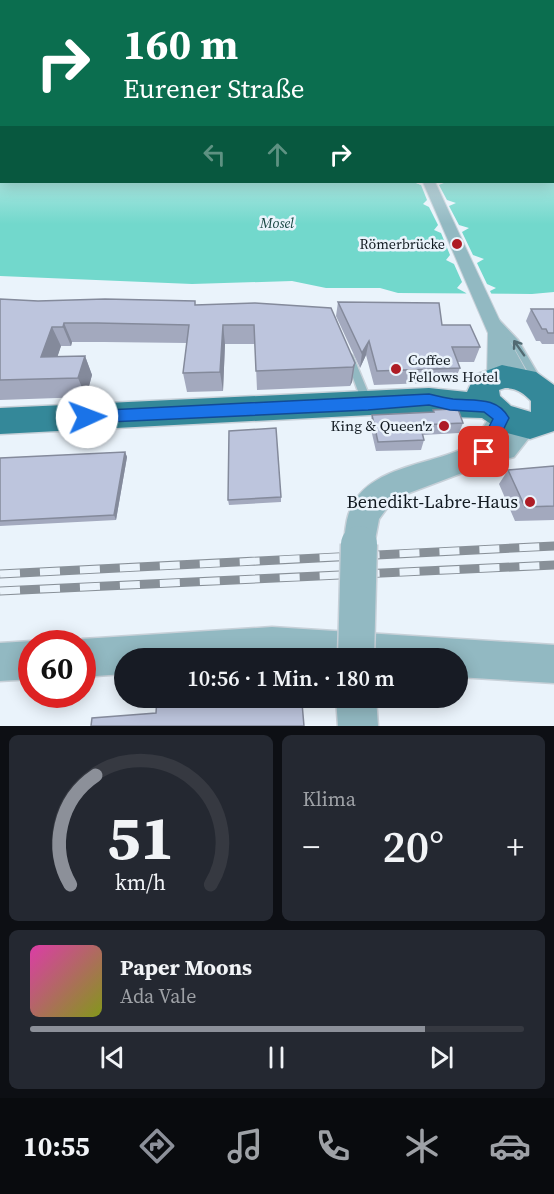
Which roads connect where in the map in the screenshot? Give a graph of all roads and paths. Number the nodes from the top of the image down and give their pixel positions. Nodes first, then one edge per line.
1 (429, 183) edge
2 (490, 316) junction
3 (342, 342) edge
4 (523, 398) edge
5 (368, 404) junction
6 (0, 421) edge
7 (356, 648) edge
8 (96, 657) edge
9 (18, 661) edge
10 (0, 662) edge
11 (554, 664) edge
12 (357, 708) edge
13 (358, 726) edge

1 - 2 street
2 - 4 street
4 -> 2 lane
3 - 5 lane
4 - 5 main road
4 - 7 street, bridge
5 - 6 main road
8 - 11 street
9 - 10 street
12 - 13 street

